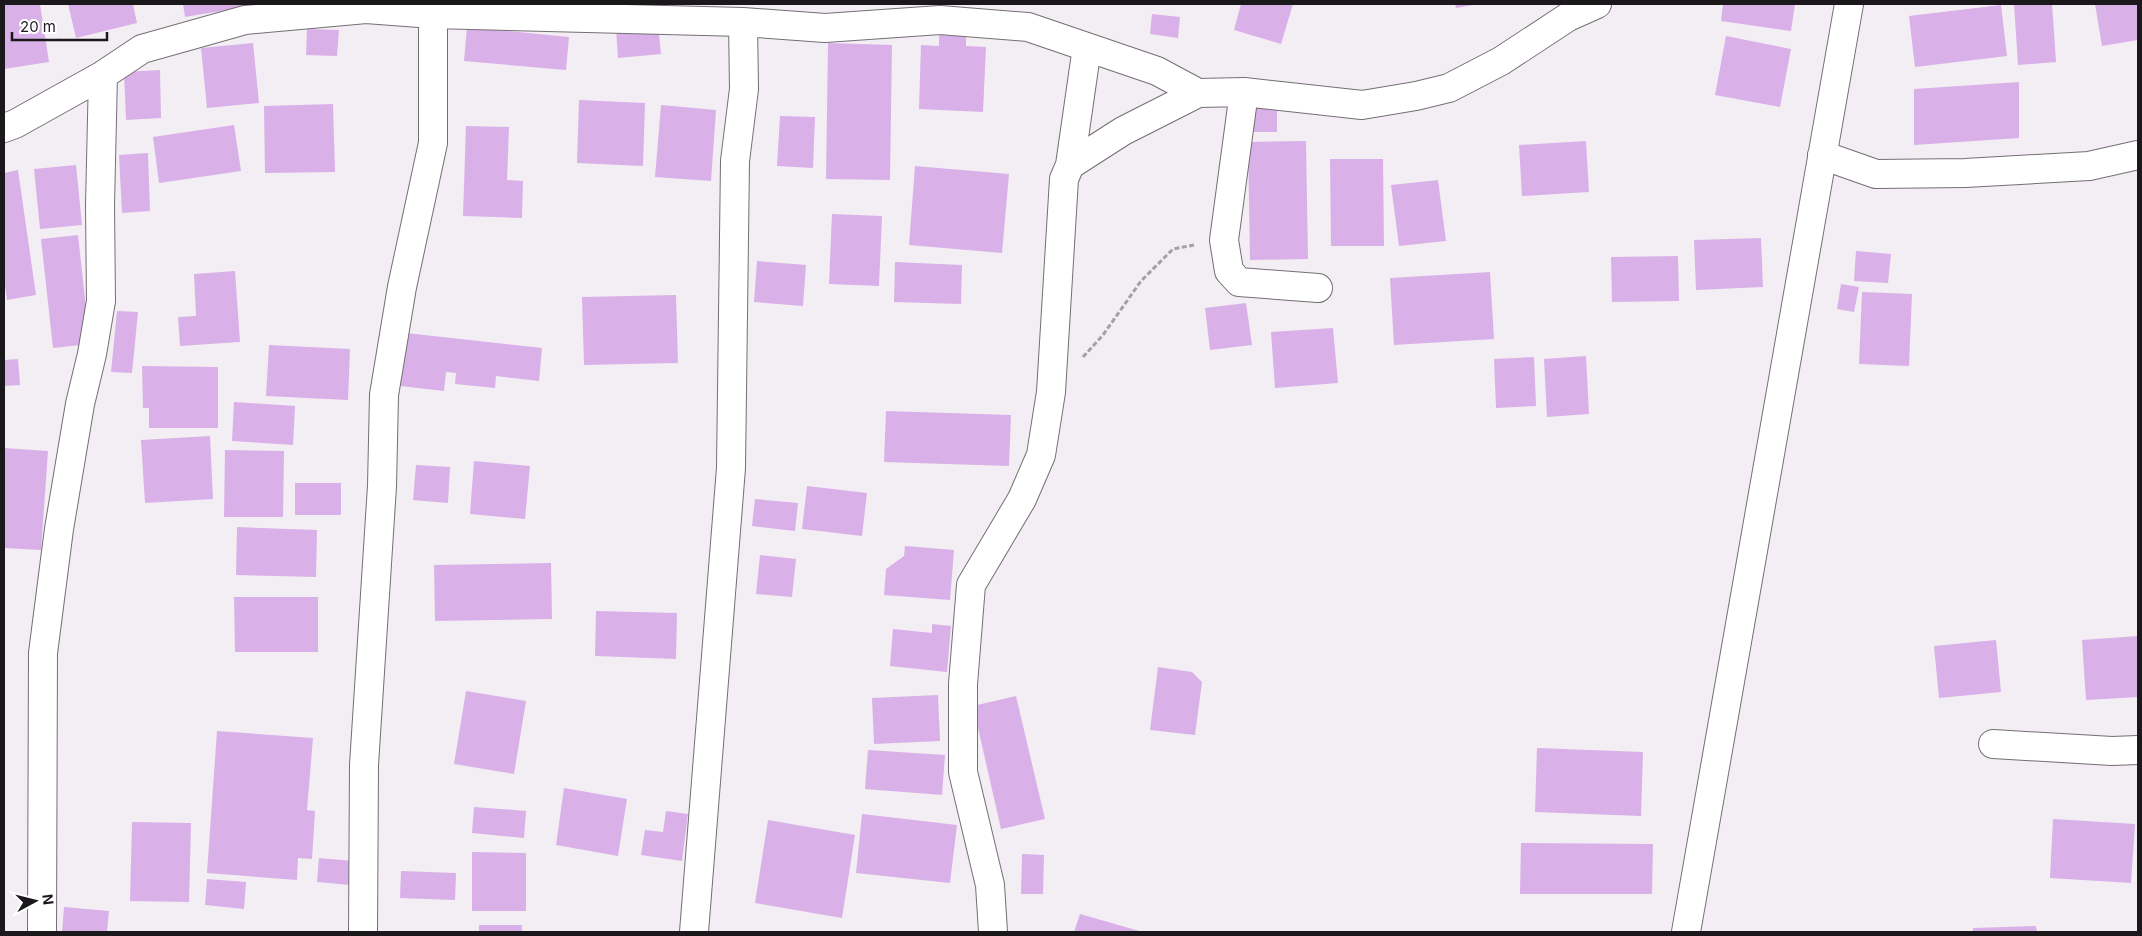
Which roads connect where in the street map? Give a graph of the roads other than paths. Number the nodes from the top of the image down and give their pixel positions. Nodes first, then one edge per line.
1 (1597, 4) edge
2 (1849, 4) edge
3 (433, 14) junction
4 (742, 22) junction
5 (1087, 47) junction
6 (103, 75) junction
7 (1244, 92) junction
8 (1198, 93) junction
9 (4, 128) edge
10 (1822, 155) junction
11 (2138, 156) edge
12 (1070, 165) junction
13 (1318, 288) dead end
14 (1993, 744) dead end
15 (2138, 750) edge
16 (42, 932) edge
17 (362, 932) edge
18 (694, 932) edge
19 (993, 932) edge
20 (1686, 932) edge

1 - 7 street
2 - 10 street
3 - 4 street
3 - 6 street
3 - 17 street
4 - 5 street
4 - 18 street
5 - 8 street
5 - 12 street
6 - 9 street
6 - 16 street
7 - 8 street
7 - 13 street
8 - 12 street
10 - 11 street
10 - 20 street
12 - 19 street
14 - 15 street

